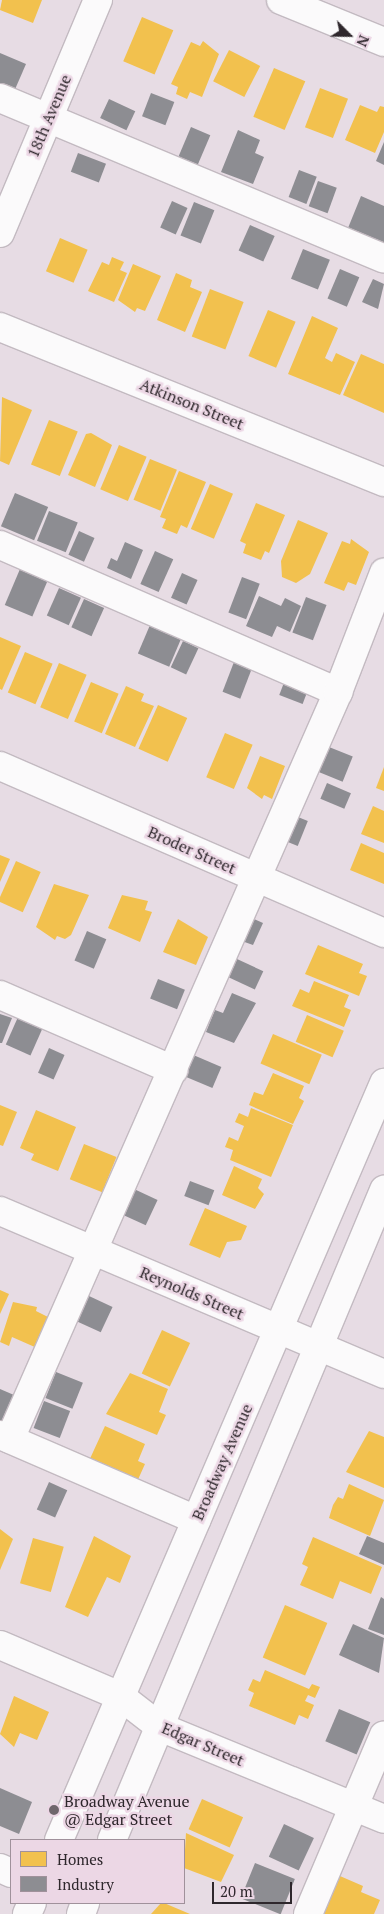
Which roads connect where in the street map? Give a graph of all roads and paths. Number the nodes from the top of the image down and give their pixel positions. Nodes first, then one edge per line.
1 (98, 0) edge
2 (281, 0) edge
3 (384, 42) edge
4 (0, 98) edge
5 (48, 118) junction
6 (0, 232) edge
7 (384, 259) edge
8 (0, 327) edge
9 (384, 482) edge
10 (0, 545) edge
11 (384, 573) edge
12 (338, 692) junction
13 (0, 766) edge
14 (257, 878) junction
15 (384, 933) edge
16 (0, 995) edge
17 (172, 1070) junction
18 (384, 1083) edge
19 (384, 1190) edge
20 (0, 1212) edge
21 (92, 1250) junction
22 (281, 1331) junction
23 (318, 1346) junction
24 (384, 1374) edge
25 (5, 1437) edge
26 (196, 1520) junction
27 (0, 1645) edge
28 (120, 1696) junction
29 (160, 1727) junction
30 (384, 1735) edge
31 (354, 1806) junction
32 (384, 1819) edge
33 (59, 1839) edge
34 (112, 1839) edge
35 (308, 1914) edge

1 - 5 street, 18th Avenue
2 - 3 street
4 - 5 street
5 - 6 street, 18th Avenue
5 - 7 street
8 - 9 street, Atkinson Street
10 - 12 street
11 - 12 street
12 - 14 street
13 - 14 street, Broder Street
14 - 15 street, Broder Street
14 - 17 street
16 - 17 street
17 - 21 street
18 - 22 street, Broadway Avenue
19 - 23 street
20 - 21 street, Reynolds Street
21 - 22 street, Reynolds Street
21 - 25 street
22 - 23 street, Reynolds Street
22 - 26 street, Broadway Avenue
23 - 24 street, Reynolds Street
23 - 29 street
25 - 26 street
26 - 28 street, Broadway Avenue
27 - 28 street, Edgar Street
28 - 29 street, Edgar Street
28 - 33 street, Broadway Avenue
29 - 31 street, Edgar Street
29 - 34 street
30 - 31 street
31 - 32 street, Edgar Street
31 - 35 street

